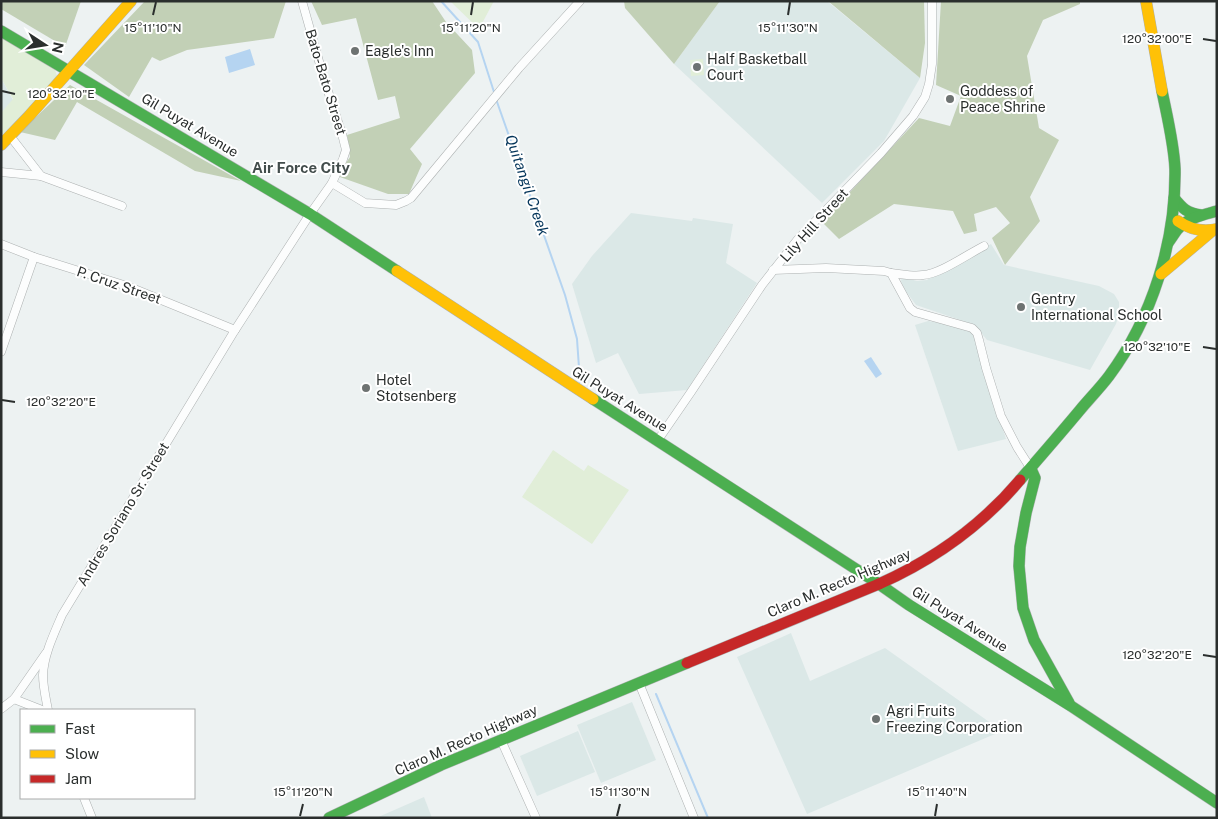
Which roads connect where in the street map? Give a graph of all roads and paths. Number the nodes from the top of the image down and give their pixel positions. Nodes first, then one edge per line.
1 (131, 1) edge
2 (302, 1) edge
3 (580, 1) edge
4 (932, 1) edge
5 (1146, 1) edge
6 (1, 31) edge
7 (69, 71) junction
8 (10, 136) junction
9 (1, 145) edge
10 (1, 172) edge
11 (41, 176) junction
12 (332, 183) junction
13 (1174, 198) junction
14 (122, 206) dead end
15 (1217, 211) edge
16 (310, 214) junction
17 (1201, 215) junction
18 (1173, 216) junction
19 (1182, 225) junction
20 (1214, 230) edge
21 (1, 244) edge
22 (1168, 244) junction
23 (984, 246) dead end
24 (34, 257) junction
25 (773, 270) junction
26 (892, 273) junction
27 (1161, 274) junction
28 (236, 330) junction
29 (1, 352) edge
30 (658, 440) junction
31 (1031, 469) junction
32 (879, 584) junction
33 (47, 651) junction
34 (639, 683) junction
35 (14, 699) junction
36 (1070, 706) junction
37 (1, 709) edge
38 (39, 709) edge
39 (48, 709) edge
40 (501, 740) junction
41 (84, 799) edge
42 (1217, 803) edge
43 (353, 813) edge
44 (92, 818) edge
45 (329, 818) edge
46 (536, 818) edge
47 (694, 818) edge

1 - 7 main road
2 - 12 street, Bato-Bato Street
3 - 12 street
4 - 25 street, Lily Hill Street
5 - 13 main road, Claro M. Recto Highway
6 - 7 main road, Gil Puyat Avenue
7 - 8 main road
7 - 16 main road, Gil Puyat Avenue
8 - 9 main road
8 - 11 street
10 - 11 street
11 - 14 street
12 - 16 street, Bato-Bato Street
13 - 17 main road
13 - 18 main road, Claro M. Recto Highway
15 - 17 main road
16 - 28 street, Andres Soriano Sr. Street
16 - 30 main road, Gil Puyat Avenue
17 - 19 main road
18 - 19 main road
18 - 22 main road, Claro M. Recto Highway
19 - 20 main road
19 - 22 main road
20 - 27 main road
21 - 24 street, P. Cruz Street
22 - 27 main road, Claro M. Recto Highway
23 - 26 street
24 - 28 street, P. Cruz Street
24 - 29 street
25 - 26 street
25 - 30 street, Lily Hill Street
26 - 31 street
27 - 31 main road, Claro M. Recto Highway
28 - 33 street, Andres Soriano Sr. Street
30 - 32 main road, Gil Puyat Avenue
31 - 32 main road, Claro M. Recto Highway
31 - 36 main road
32 - 34 main road, Claro M. Recto Highway
32 - 36 main road, Gil Puyat Avenue
33 - 35 street
33 - 39 street, Andres Soriano Sr. Street
34 - 40 main road, Claro M. Recto Highway
34 - 47 street
35 - 37 street
35 - 38 street
36 - 42 main road, Gil Puyat Avenue
40 - 43 main road, Claro M. Recto Highway
40 - 46 street
41 - 44 street
43 - 45 main road, Claro M. Recto Highway

